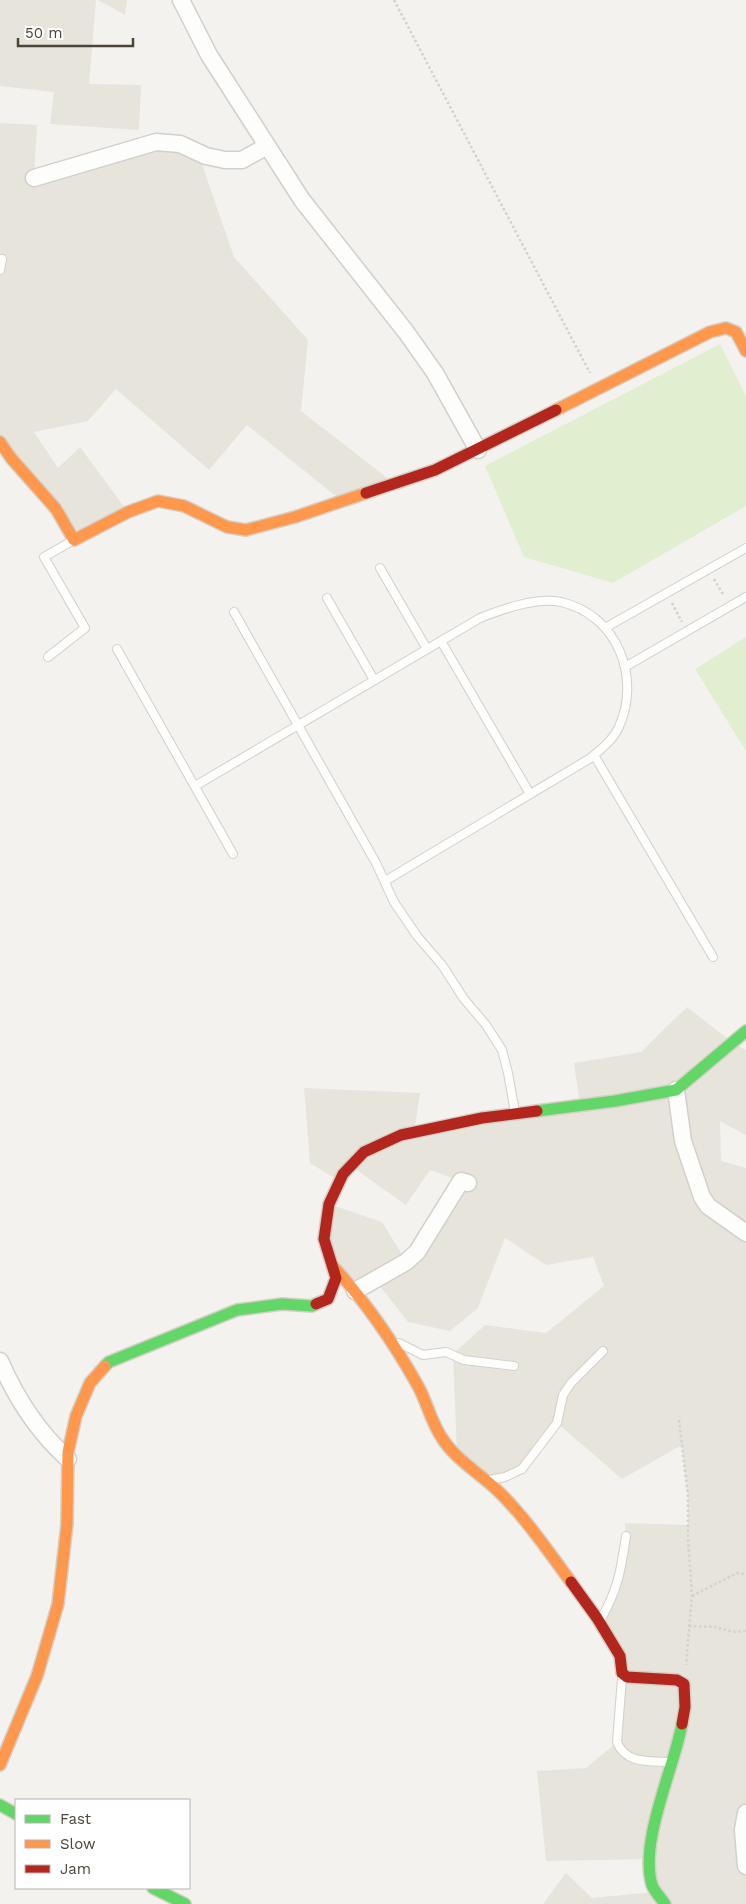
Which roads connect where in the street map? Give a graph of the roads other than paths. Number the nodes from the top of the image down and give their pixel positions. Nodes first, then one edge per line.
1 (181, 0) edge
2 (267, 146) junction
3 (34, 178) dead end
4 (2, 259) dead end
5 (0, 270) edge
6 (746, 351) edge
7 (0, 442) edge
8 (478, 450) junction
9 (74, 540) junction
10 (746, 548) edge
11 (380, 568) dead end
12 (746, 596) edge
13 (327, 598) dead end
14 (234, 612) dead end
15 (605, 628) junction
16 (440, 641) junction
17 (117, 649) dead end
18 (427, 649) junction
19 (48, 657) dead end
20 (625, 667) junction
21 (374, 680) junction
22 (298, 725) junction
23 (594, 755) junction
24 (195, 786) junction
25 (530, 794) junction
26 (233, 854) dead end
27 (385, 881) junction
28 (713, 958) dead end
29 (746, 1032) edge
30 (676, 1090) junction
31 (516, 1114) junction
32 (468, 1183) dead end
33 (746, 1233) edge
34 (332, 1265) junction
35 (355, 1291) junction
36 (387, 1336) junction
37 (603, 1351) dead end
38 (0, 1361) edge
39 (514, 1366) dead end
40 (68, 1459) junction
41 (486, 1480) junction
42 (626, 1536) dead end
43 (599, 1622) junction
44 (622, 1673) junction
45 (672, 1762) junction
46 (0, 1765) edge
47 (0, 1805) edge
48 (15, 1813) edge
49 (746, 1813) edge
50 (746, 1866) edge
51 (155, 1889) edge
52 (185, 1904) edge
53 (665, 1904) edge

1 - 2 street
2 - 3 street
2 - 8 street
4 - 5 lane
6 - 8 street
7 - 9 street
8 - 9 street
9 - 19 lane
10 - 15 lane
11 - 18 lane
12 - 20 lane
13 - 21 lane
14 - 22 lane
15 - 16 lane
15 - 20 lane
16 - 18 lane
16 - 25 lane
17 - 24 lane
18 - 21 lane
20 - 23 lane
21 - 22 lane
22 - 24 lane
22 - 27 lane
23 - 25 lane
23 - 28 lane
24 - 26 lane
25 - 27 lane
27 - 31 lane
29 - 30 street
30 - 31 street
30 - 33 street
31 - 34 street
32 - 35 street
34 - 35 street
34 - 40 street
35 - 36 street
36 - 39 lane
36 - 41 street
37 - 41 lane
38 - 40 street
40 - 46 street
41 - 43 street
42 - 43 lane
43 - 44 street
44 - 45 lane
44 - 45 street
45 - 53 street
47 - 48 street
49 - 50 street
51 - 52 street

